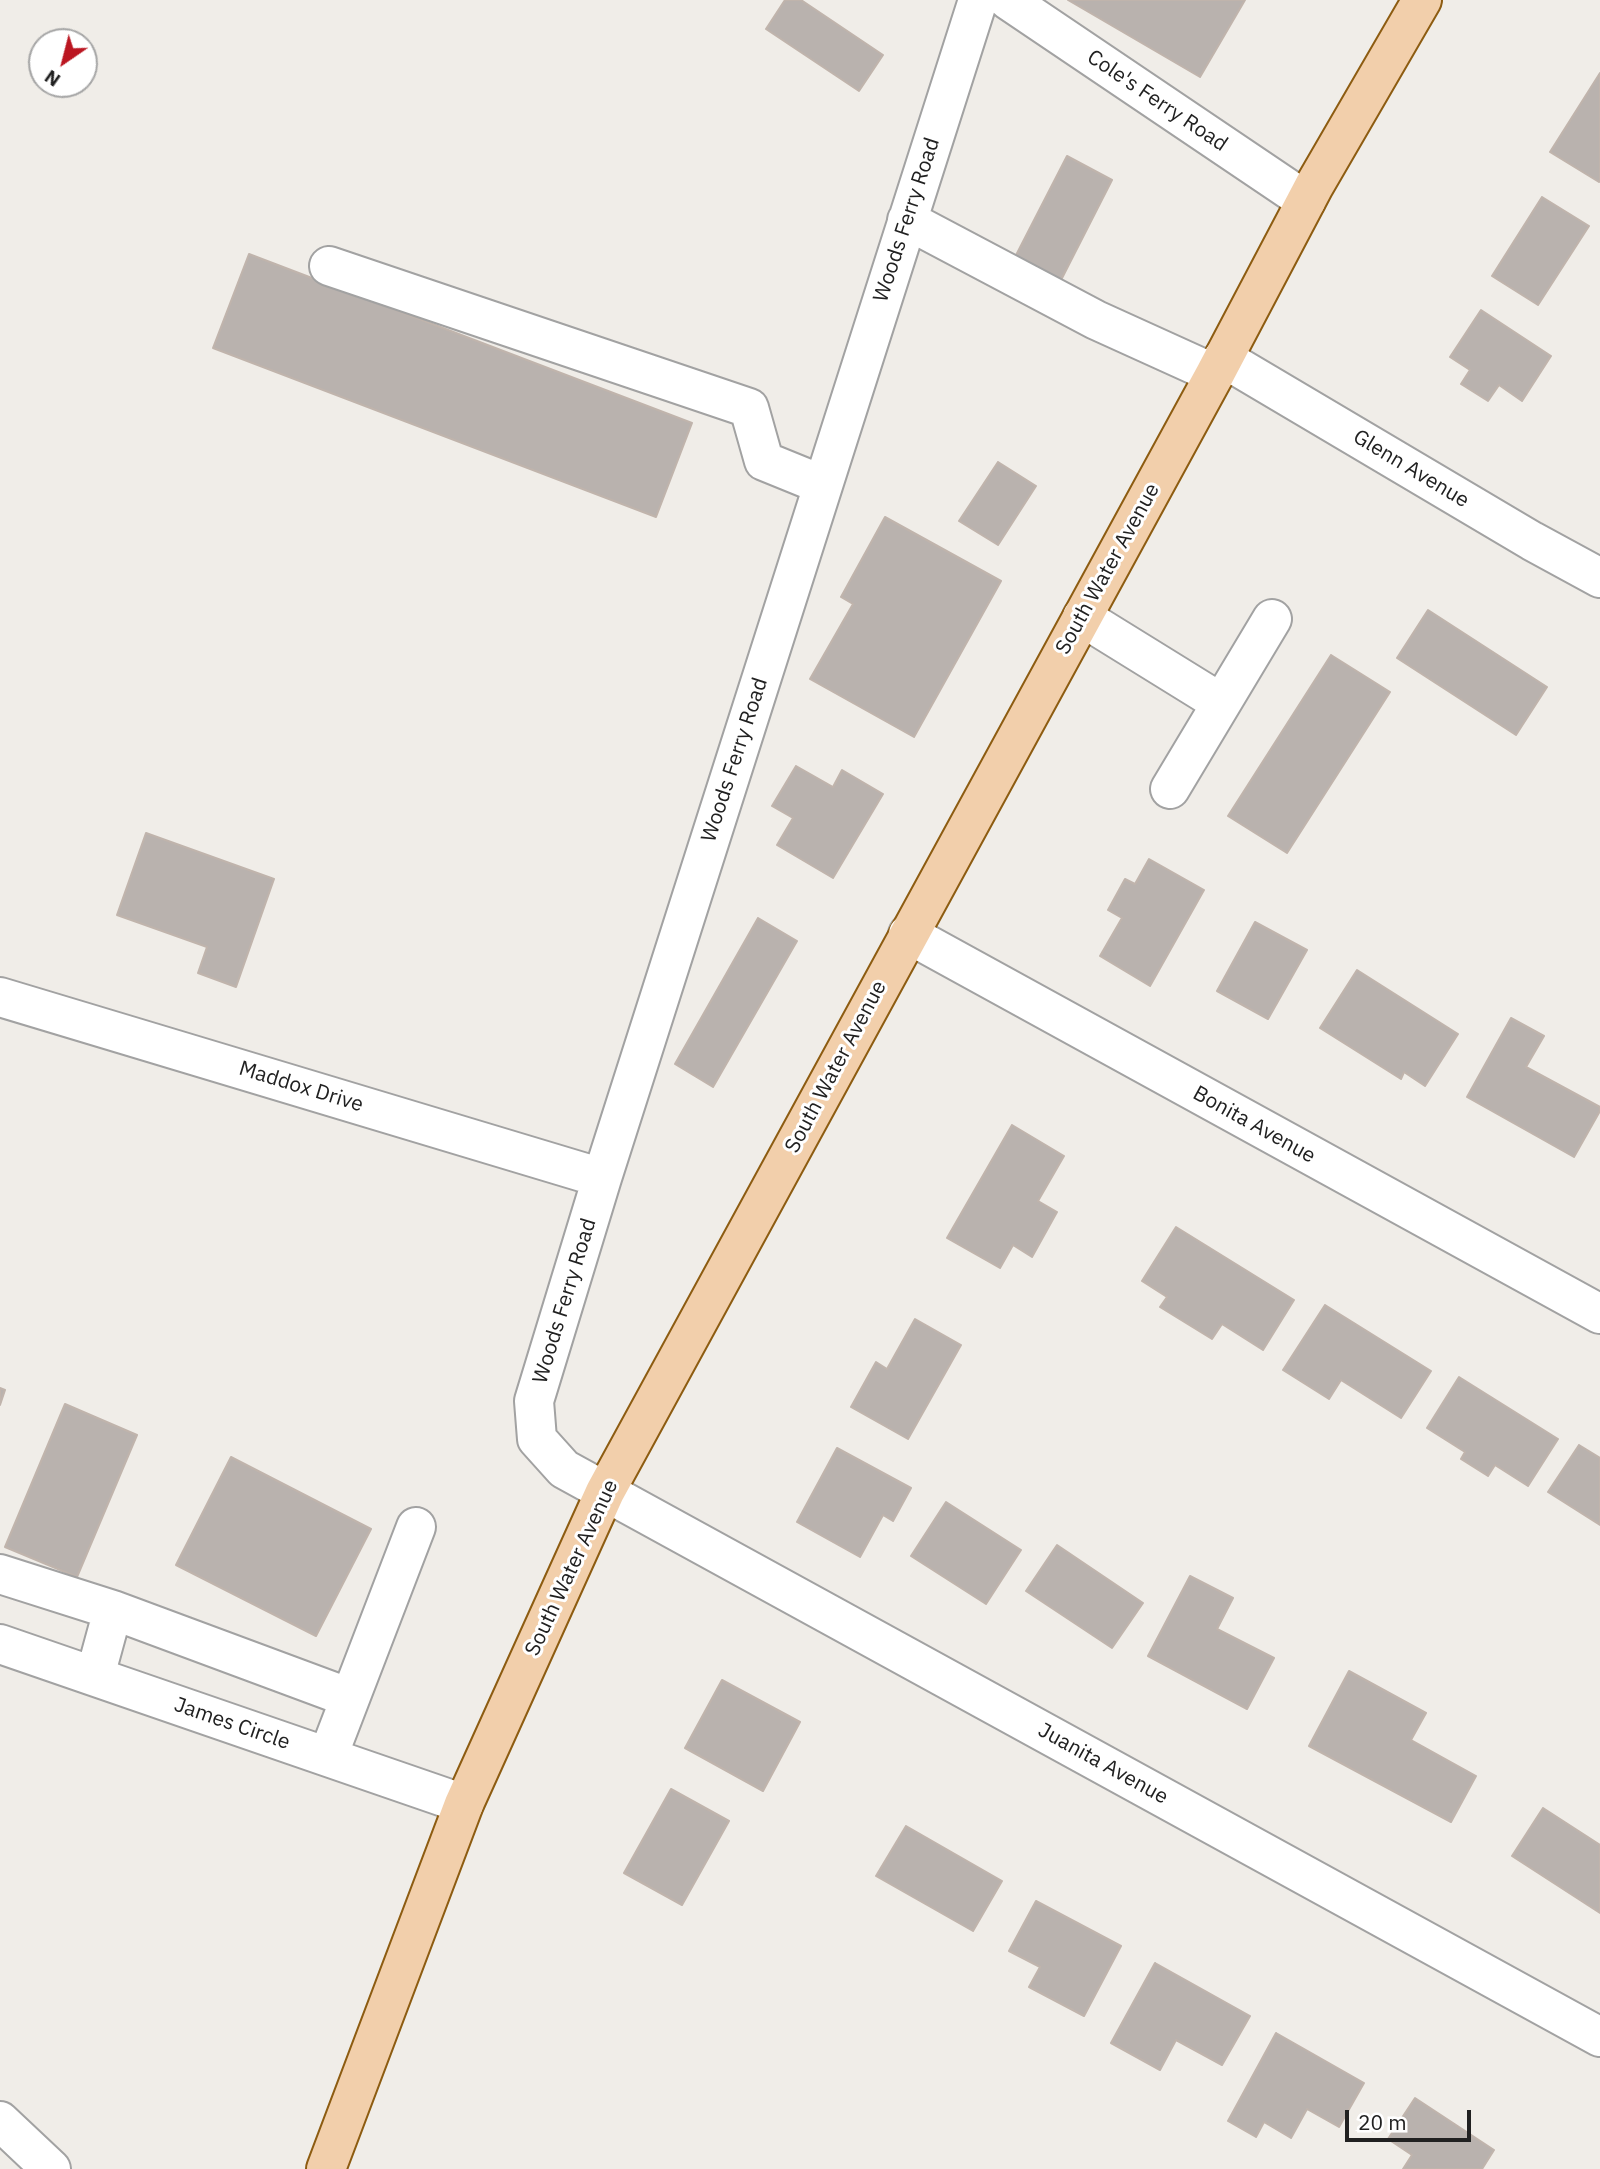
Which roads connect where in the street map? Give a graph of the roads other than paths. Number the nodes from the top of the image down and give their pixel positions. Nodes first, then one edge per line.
1 (978, 0) edge
2 (1008, 0) edge
3 (1422, 0) edge
4 (1306, 201) junction
5 (907, 220) junction
6 (329, 266) dead end
7 (1219, 366) junction
8 (822, 485) junction
9 (1600, 578) edge
10 (1082, 617) junction
11 (1272, 619) dead end
12 (1221, 703) junction
13 (1170, 789) dead end
14 (908, 934) junction
15 (0, 997) edge
16 (602, 1178) junction
17 (1600, 1314) edge
18 (606, 1492) junction
19 (416, 1527) dead end
20 (0, 1574) edge
21 (113, 1610) junction
22 (0, 1644) edge
23 (94, 1676) junction
24 (350, 1698) junction
25 (328, 1756) junction
26 (464, 1804) junction
27 (1600, 2037) edge
28 (0, 2120) edge
29 (51, 2169) edge
30 (326, 2169) edge

1 - 5 street, Woods Ferry Road
2 - 4 street, Cole's Ferry Road
3 - 4 main road, South Water Avenue
4 - 7 main road, South Water Avenue
5 - 7 street, Glenn Avenue
5 - 8 street, Woods Ferry Road
6 - 8 street
7 - 9 street, Glenn Avenue
7 - 10 main road, South Water Avenue
8 - 16 street, Woods Ferry Road
10 - 12 street
10 - 14 main road, South Water Avenue
11 - 12 street
12 - 13 street
14 - 17 street, Bonita Avenue
14 - 18 main road, South Water Avenue
15 - 16 street, Maddox Drive
16 - 18 street, Woods Ferry Road
18 - 26 main road, South Water Avenue
18 - 27 street, Juanita Avenue
19 - 24 street
20 - 21 street
21 - 23 street
21 - 24 street
22 - 23 street, James Circle
23 - 25 street, James Circle
24 - 25 street
25 - 26 street, James Circle
26 - 30 main road, South Water Avenue
28 - 29 street

